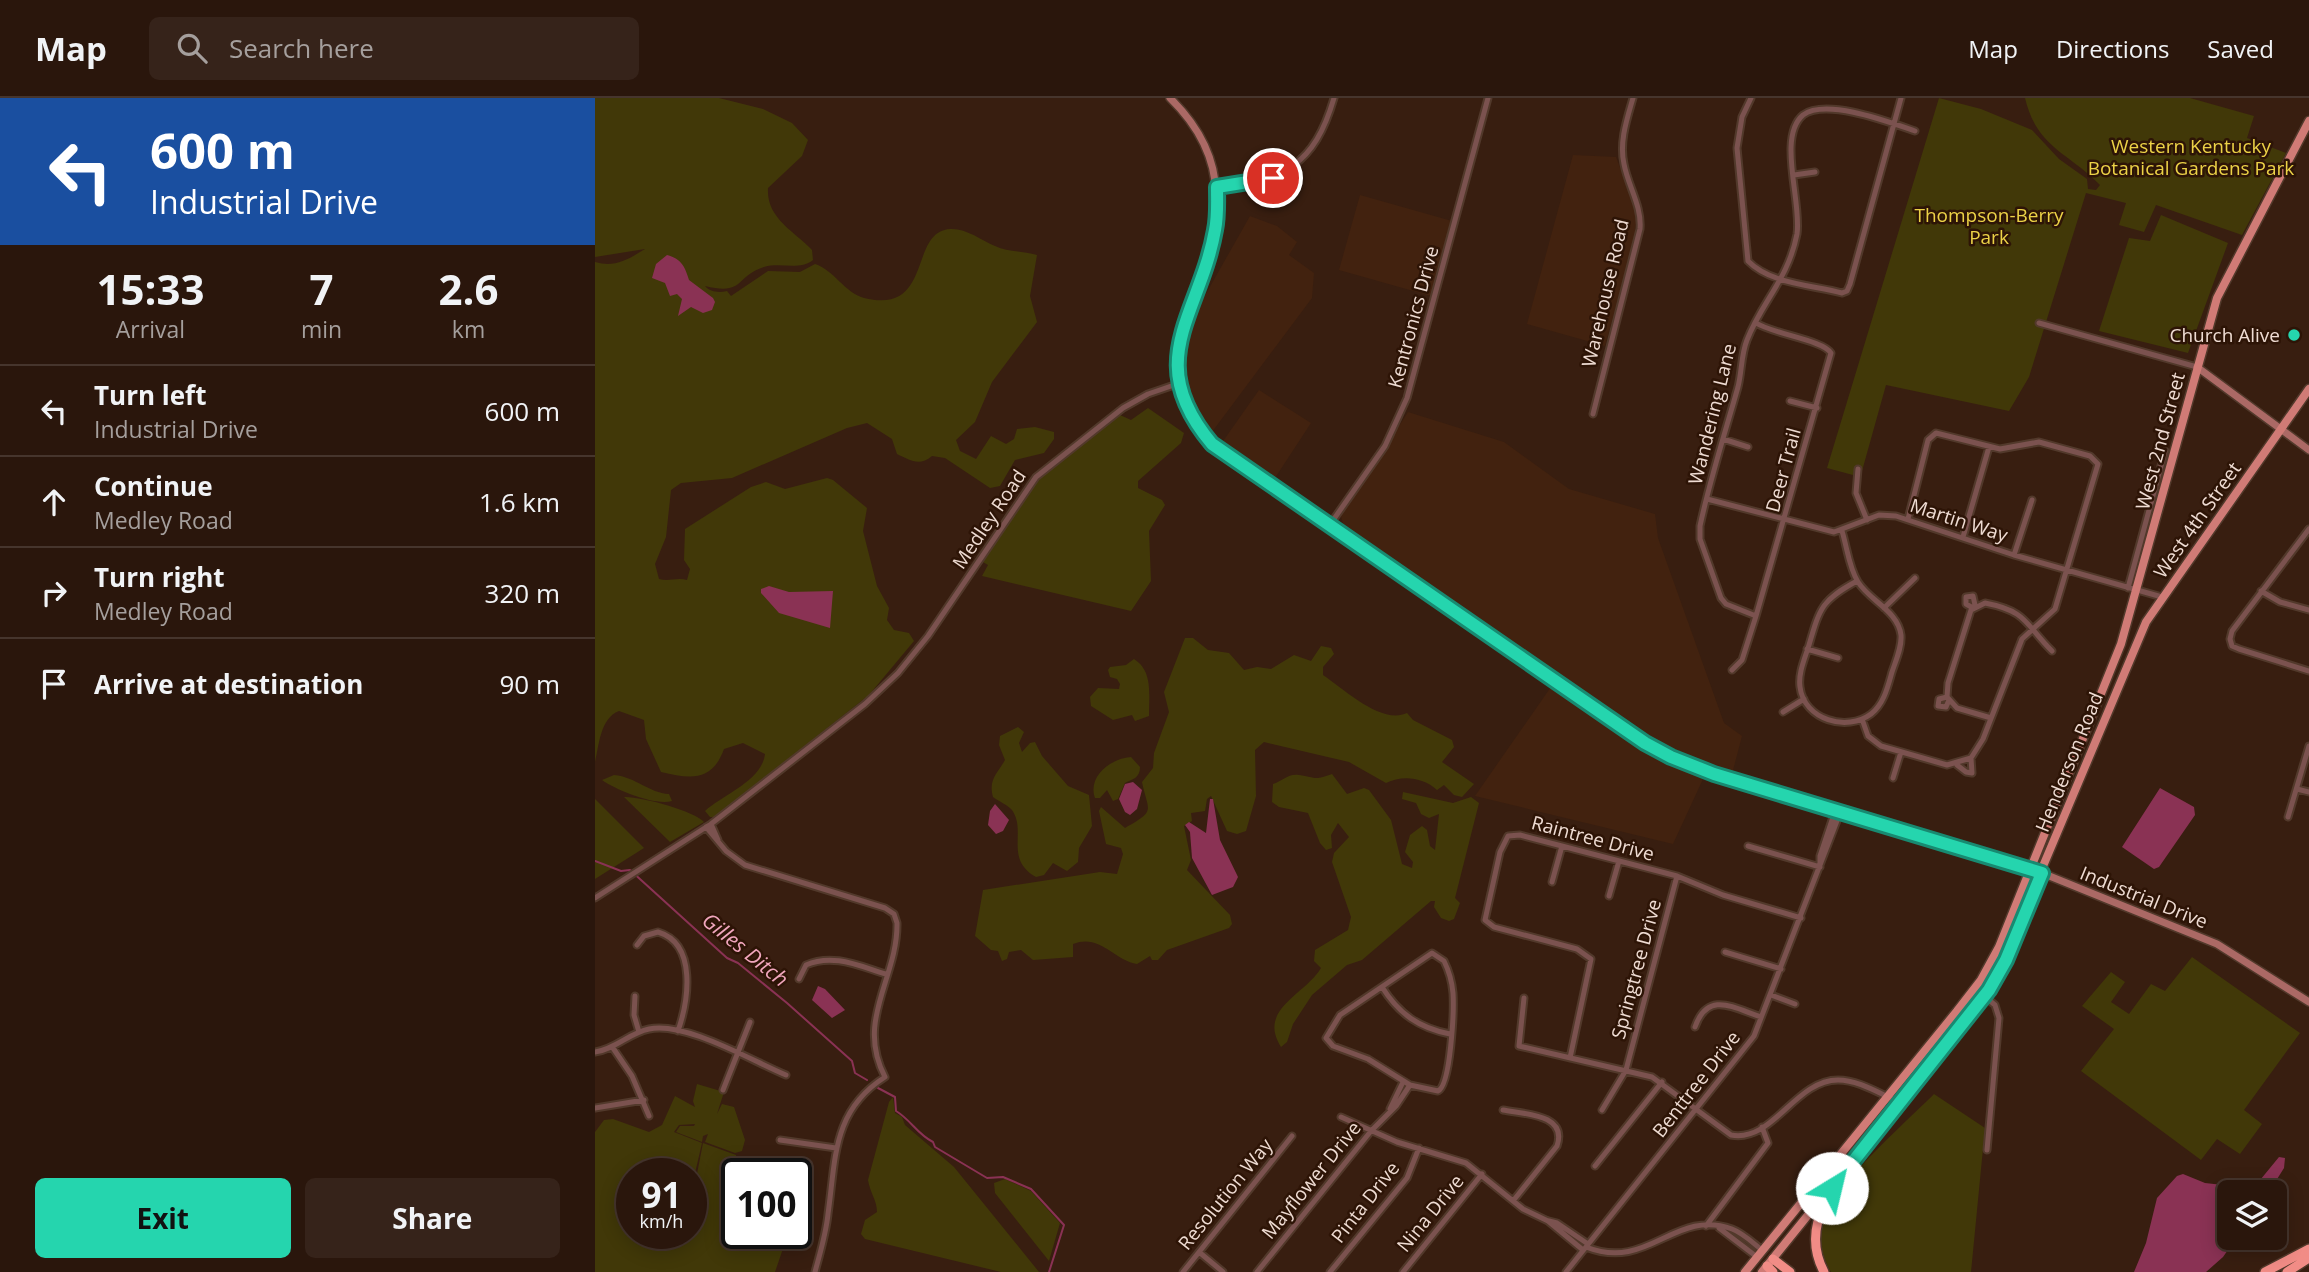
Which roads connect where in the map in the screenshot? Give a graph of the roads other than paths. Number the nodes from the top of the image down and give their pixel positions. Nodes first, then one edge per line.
1 (1170, 98) edge
2 (1335, 98) edge
3 (1488, 98) edge
4 (1633, 98) edge
5 (1751, 98) edge
6 (1901, 98) edge
7 (2309, 121) edge
8 (1894, 124) junction
9 (1915, 131) dead end
10 (1815, 172) dead end
11 (1794, 175) junction
12 (1217, 187) junction
13 (1783, 279) junction
14 (1756, 323) junction
15 (2039, 323) dead end
16 (2197, 367) junction
17 (1180, 383) junction
18 (2309, 388) edge
19 (1790, 401) dead end
20 (1817, 408) junction
21 (1593, 414) dead end
22 (2280, 429) junction
23 (1723, 439) junction
24 (1748, 447) dead end
25 (1989, 447) junction
26 (2309, 450) edge
27 (2165, 451) dead end
28 (1859, 469) dead end
29 (2165, 470) junction
30 (1707, 499) junction
31 (2032, 500) dead end
32 (1908, 519) junction
33 (1786, 520) junction
34 (1867, 520) junction
35 (1329, 526) junction
36 (2309, 528) edge
37 (1842, 531) junction
38 (1963, 537) junction
39 (2014, 555) junction
40 (2066, 570) junction
41 (1915, 578) dead end
42 (1857, 581) junction
43 (2132, 589) junction
44 (2261, 592) junction
45 (2162, 597) junction
46 (1884, 608) junction
47 (2309, 610) edge
48 (1756, 616) junction
49 (2033, 628) junction
50 (1807, 649) junction
51 (2052, 651) dead end
52 (1837, 658) dead end
53 (1731, 670) dead end
54 (2309, 671) edge
55 (2122, 675) joint
56 (1804, 699) junction
57 (2099, 703) joint
58 (1783, 712) dead end
59 (1991, 718) junction
60 (1862, 719) junction
61 (2309, 746) edge
62 (1901, 752) junction
63 (1971, 758) junction
64 (1957, 765) junction
65 (1893, 778) dead end
66 (2297, 789) junction
67 (2309, 793) edge
68 (1837, 812) junction
69 (2288, 817) dead end
70 (708, 825) junction
71 (1562, 846) junction
72 (1748, 846) dead end
73 (1619, 861) junction
74 (1820, 867) junction
75 (2032, 870) junction
76 (2042, 873) junction
77 (1677, 876) junction
78 (1552, 882) dead end
79 (1609, 896) dead end
80 (595, 898) edge
81 (1801, 918) junction
82 (637, 945) dead end
83 (1725, 952) dead end
84 (1781, 969) junction
85 (886, 974) junction
86 (799, 979) dead end
87 (1382, 987) junction
88 (1975, 988) junction
89 (1771, 995) junction
90 (635, 996) dead end
91 (1984, 996) junction
92 (1524, 998) dead end
93 (2309, 1002) edge
94 (1795, 1004) dead end
95 (1761, 1017) junction
96 (750, 1022) dead end
97 (1695, 1027) dead end
98 (678, 1031) junction
99 (639, 1032) junction
100 (1450, 1034) junction
101 (613, 1048) junction
102 (595, 1052) edge
103 (737, 1054) junction
104 (1570, 1058) junction
105 (1626, 1070) junction
106 (786, 1075) dead end
107 (1403, 1082) junction
108 (1662, 1083) junction
109 (1410, 1085) junction
110 (723, 1090) dead end
111 (1888, 1097) junction
112 (644, 1100) junction
113 (1900, 1102) junction
114 (595, 1108) edge
115 (1390, 1109) junction
116 (1503, 1110) dead end
117 (1602, 1110) dead end
118 (1696, 1110) junction
119 (649, 1116) dead end
120 (1341, 1118) dead end
121 (1762, 1127) junction
122 (1371, 1131) junction
123 (1292, 1136) dead end
124 (780, 1140) dead end
125 (836, 1148) junction
126 (1419, 1148) junction
127 (1987, 1150) dead end
128 (1595, 1166) dead end
129 (1482, 1174) junction
130 (1840, 1175) junction
131 (1513, 1201) junction
132 (1706, 1226) junction
133 (1586, 1247) junction
134 (2309, 1249) edge
135 (1199, 1252) junction
136 (1760, 1254) junction
137 (2309, 1258) edge
138 (1612, 1261) dead end
139 (1625, 1261) dead end
140 (1769, 1267) edge
141 (815, 1272) edge
142 (1182, 1272) edge
143 (1223, 1272) edge
144 (1257, 1272) edge
145 (1330, 1272) edge
146 (1403, 1272) edge
147 (1566, 1272) edge
148 (1745, 1272) edge
149 (1790, 1272) edge
150 (1824, 1272) edge
151 (2265, 1272) edge
152 (2287, 1272) edge

1 - 12 street
2 - 12 street
3 - 35 street, Kentronics Drive
4 - 21 street, Warehouse Road
5 - 13 street
6 - 8 street
7 - 16 main road, West 2nd Street
8 - 9 street, Wandering Lane
8 - 11 street, Wandering Lane
8 - 13 street
10 - 11 street
11 - 13 street, Wandering Lane
12 - 17 street
13 - 14 street, Wandering Lane
14 - 20 street, Deer Trail
14 - 23 street, Wandering Lane
15 - 16 street
16 - 22 street
16 - 29 main road, West 2nd Street
17 - 35 street, Industrial Drive
17 - 70 street, Medley Road
18 - 22 main road, West 4th Street
19 - 20 street
20 - 33 street, Deer Trail
22 - 26 street
22 - 45 main road, West 4th Street
23 - 24 street
23 - 30 street, Wandering Lane
25 - 32 street
25 - 38 street
25 - 40 street
27 - 29 street, West 2nd Street
28 - 34 street
29 - 43 main road, West 2nd Street
30 - 33 street
30 - 48 street, Wandering Lane
31 - 39 street
32 - 34 street, Martin Way
32 - 38 street, Martin Way
33 - 37 street
33 - 48 street, Deer Trail
34 - 37 street, Martin Way
35 - 68 street, Industrial Drive
36 - 44 street
37 - 42 street
38 - 39 street, Martin Way
39 - 40 street, Martin Way
40 - 43 street, Martin Way
40 - 49 street
41 - 46 street
42 - 46 street
42 - 50 street
43 - 45 street, Martin Way
43 - 57 main road, West 2nd Street
44 - 47 street
44 - 54 street
45 - 55 main road, West 4th Street
46 - 60 street
48 - 53 street, Deer Trail
49 - 51 street
49 - 59 street
49 - 59 street
50 - 52 street
50 - 56 street
55 - 76 main road, Henderson Road
56 - 58 street
56 - 60 street
57 - 75 main road, Henderson Road
59 - 63 street
60 - 62 street
61 - 66 street
62 - 64 street
62 - 65 street
63 - 64 street
63 - 64 street
66 - 67 street
66 - 69 street
68 - 74 street, Benttree Drive
68 - 75 street, Industrial Drive
70 - 80 street, Medley Road
70 - 85 street
71 - 73 street, Raintree Drive
71 - 78 street
71 - 104 street, Raintree Drive
72 - 74 street
73 - 77 street, Raintree Drive
73 - 79 street
74 - 81 street, Benttree Drive
75 - 76 street, Industrial Drive
75 - 88 main road, Henderson Road
76 - 91 main road, Henderson Road
76 - 93 street, Industrial Drive
77 - 81 street, Raintree Drive
77 - 105 street, Springtree Drive
81 - 84 street, Benttree Drive
82 - 98 street
83 - 84 street
84 - 89 street, Benttree Drive
85 - 86 street
85 - 125 street
87 - 100 street
87 - 100 street
87 - 107 street
88 - 91 street
88 - 111 main road, Henderson Road
89 - 94 street
89 - 95 street, Benttree Drive
90 - 99 street
91 - 113 main road, Henderson Road
91 - 127 street
92 - 104 street
95 - 97 street
95 - 118 street, Benttree Drive
96 - 103 street
98 - 99 street
98 - 103 street
99 - 101 street
100 - 109 street
101 - 102 street
101 - 112 street
103 - 106 street
103 - 110 street
104 - 105 street
105 - 108 street
105 - 117 street, Springtree Drive
107 - 109 street
107 - 115 street, Mayflower Drive
108 - 118 street
108 - 128 street
109 - 115 street, Mayflower Drive
111 - 113 street
111 - 121 street
111 - 136 main road, Henderson Road
112 - 114 street
112 - 119 street
113 - 130 main road, Henderson Road
115 - 122 street, Mayflower Drive
116 - 131 street
118 - 121 street
118 - 133 street, Benttree Drive
120 - 122 street
121 - 132 street
122 - 126 street
122 - 144 street, Mayflower Drive
123 - 135 street, Resolution Way
124 - 125 street
125 - 141 street
126 - 129 street
126 - 145 street, Pinta Drive
129 - 131 street
129 - 146 street, Nina Drive
130 - 140 main road, Henderson Road
130 - 150 highway
131 - 133 street
132 - 136 street
132 - 139 street
133 - 138 street
133 - 147 street, Benttree Drive
134 - 151 highway
135 - 142 street, Resolution Way
135 - 143 street
136 - 140 main road
136 - 148 main road, Henderson Road
137 - 152 highway
140 - 149 highway

